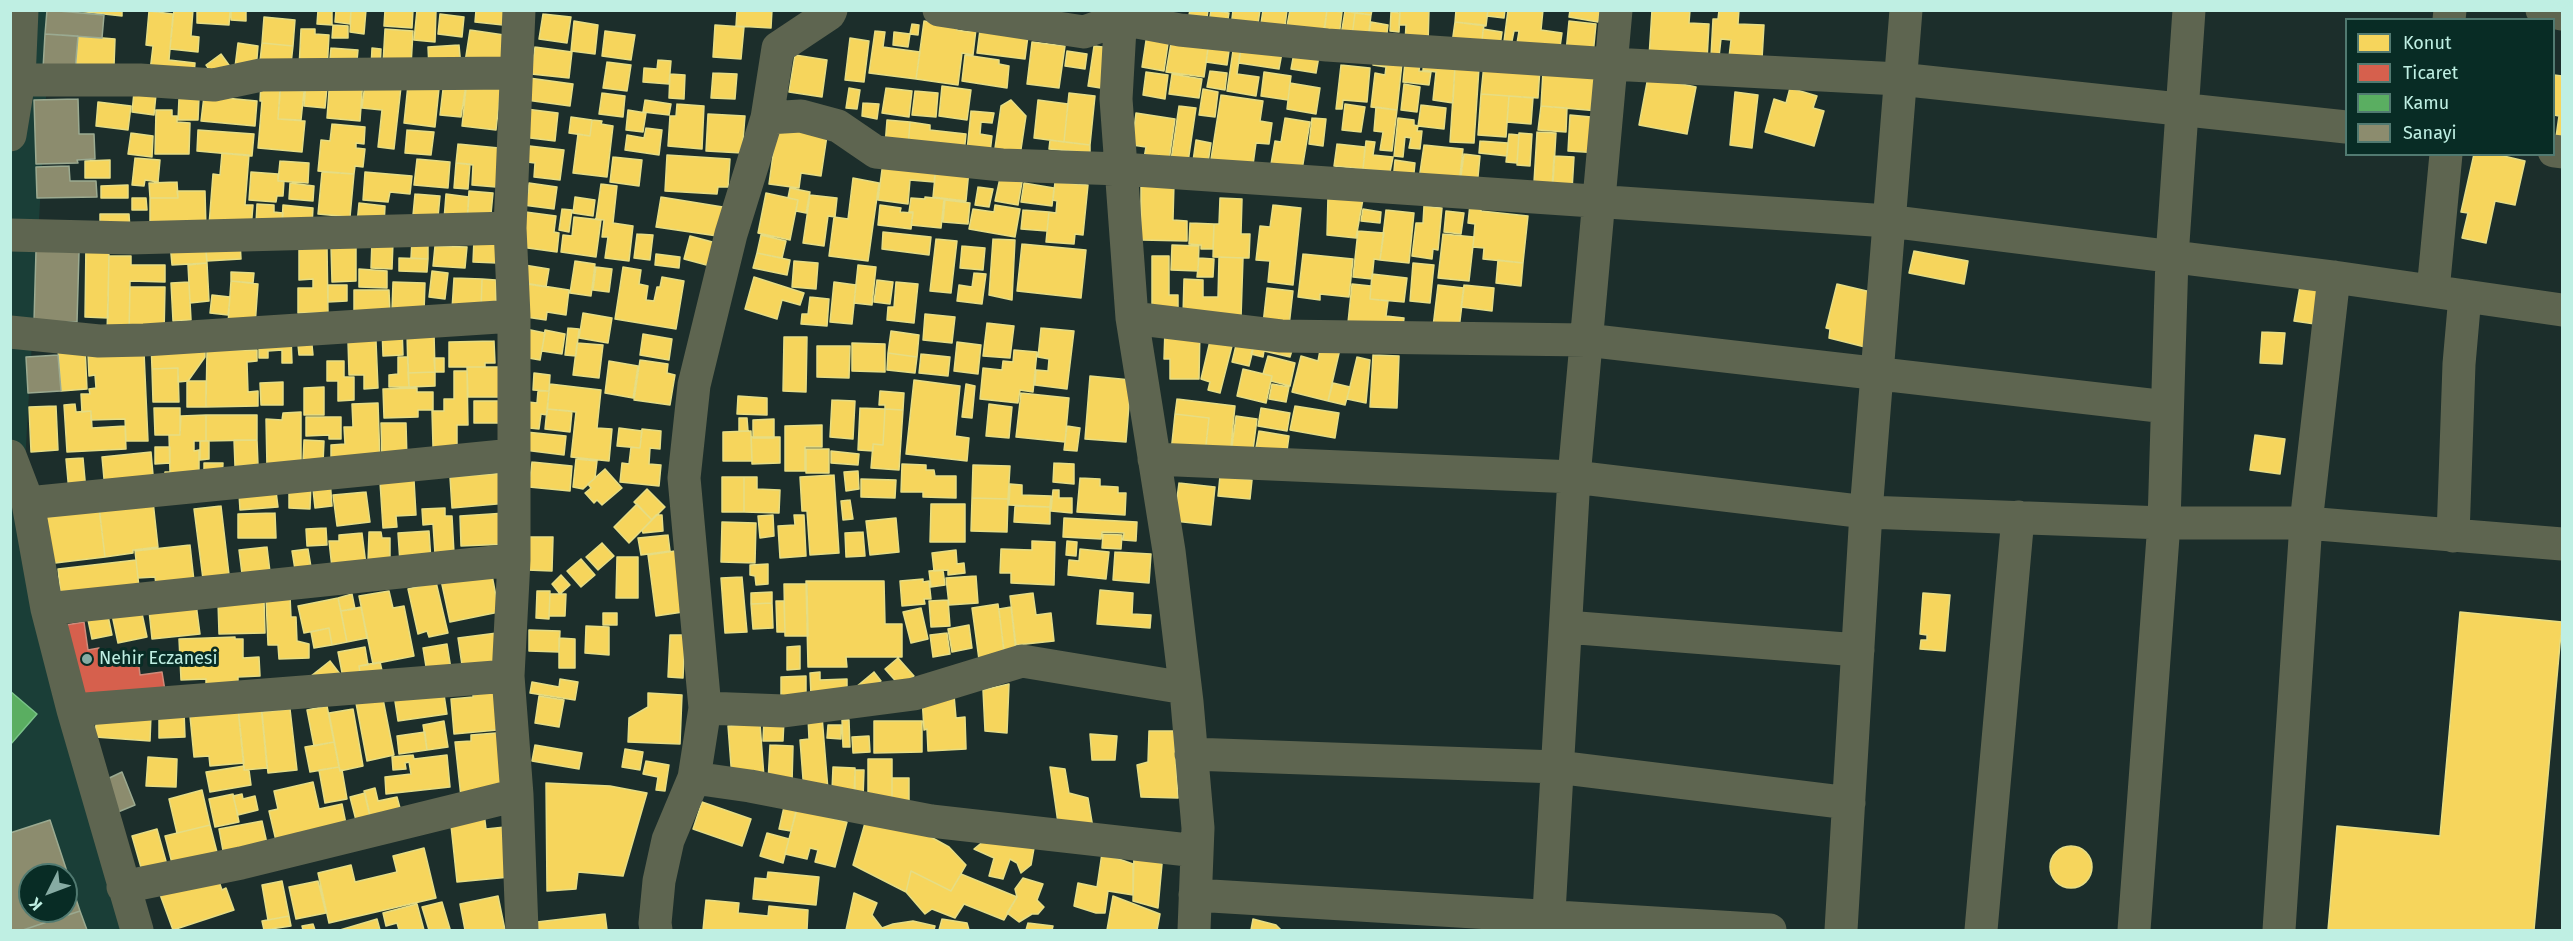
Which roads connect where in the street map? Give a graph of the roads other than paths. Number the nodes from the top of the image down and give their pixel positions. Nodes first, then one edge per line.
1 (22, 10) edge
2 (519, 10) edge
3 (831, 10) edge
4 (939, 10) edge
5 (1616, 10) edge
6 (1906, 10) edge
7 (2188, 10) edge
8 (2542, 10) edge
9 (2562, 14) edge
10 (1121, 15) edge
11 (1611, 64) junction
12 (515, 73) junction
13 (1899, 79) junction
14 (20, 80) junction
15 (2182, 108) junction
16 (766, 118) junction
17 (2345, 127) edge
18 (10, 135) edge
19 (2446, 156) edge
20 (1121, 169) junction
21 (1599, 201) junction
22 (1888, 221) junction
23 (510, 228) junction
24 (10, 235) edge
25 (2172, 257) junction
26 (2334, 277) junction
27 (2449, 293) junction
28 (2562, 310) edge
29 (514, 316) junction
30 (1132, 318) junction
31 (10, 332) edge
32 (1586, 340) junction
33 (1877, 375) junction
34 (2167, 407) junction
35 (513, 455) junction
36 (10, 456) edge
37 (1154, 459) junction
38 (1574, 477) junction
39 (28, 503) junction
40 (1866, 512) junction
41 (2018, 517) junction
42 (2164, 523) junction
43 (2306, 523) junction
44 (2453, 536) junction
45 (2562, 544) edge
46 (514, 560) junction
47 (47, 609) junction
48 (1566, 627) junction
49 (1858, 650) junction
50 (508, 676) junction
51 (1185, 688) junction
52 (705, 708) junction
53 (73, 710) junction
54 (1191, 754) junction
55 (1557, 767) junction
56 (694, 778) junction
57 (517, 795) junction
58 (1849, 802) junction
59 (1197, 851) junction
60 (123, 886) junction
61 (1196, 896) junction
62 (1549, 923) edge
63 (651, 928) edge
64 (1710, 928) edge
65 (137, 930) edge
66 (522, 930) edge
67 (1194, 930) edge
68 (1770, 930) edge
69 (1841, 930) edge
70 (1981, 930) edge
71 (2134, 930) edge
72 (2280, 930) edge

1 - 14 street
2 - 12 street
3 - 16 street
4 - 10 street
5 - 11 street
6 - 13 street
7 - 15 street
8 - 9 street
10 - 11 street
10 - 20 street
11 - 13 street
11 - 21 street
12 - 14 street
12 - 23 street
13 - 15 street
13 - 22 street
14 - 18 street
15 - 17 street
15 - 25 street
16 - 20 street
16 - 52 street
19 - 27 street
20 - 21 street
20 - 30 street
21 - 22 street
21 - 32 street
22 - 25 street
22 - 33 street
23 - 24 street
23 - 29 street
25 - 26 street
25 - 34 street
26 - 27 street
26 - 43 street
27 - 28 street
27 - 44 street
29 - 31 street
29 - 35 street
30 - 32 street
30 - 37 street
32 - 33 street
32 - 38 street
33 - 34 street
33 - 40 street
34 - 42 street
35 - 39 street
35 - 46 street
36 - 39 street
37 - 38 street
37 - 51 street
38 - 40 street
38 - 48 street
39 - 47 street
40 - 41 street
40 - 49 street
41 - 42 street
41 - 70 street
42 - 43 street
42 - 71 street
43 - 44 street
43 - 72 street
44 - 45 street
46 - 47 street
46 - 50 street
47 - 53 street
48 - 49 street
48 - 55 street
49 - 58 street
50 - 53 street
50 - 57 street
51 - 52 street
51 - 54 street
52 - 56 street
53 - 60 street
54 - 55 street
54 - 59 street
55 - 58 street
55 - 62 street
56 - 59 street
56 - 63 street
57 - 60 street
57 - 66 street
58 - 69 street
59 - 61 street
60 - 65 street
61 - 62 street
61 - 67 street
62 - 64 street
64 - 68 street

